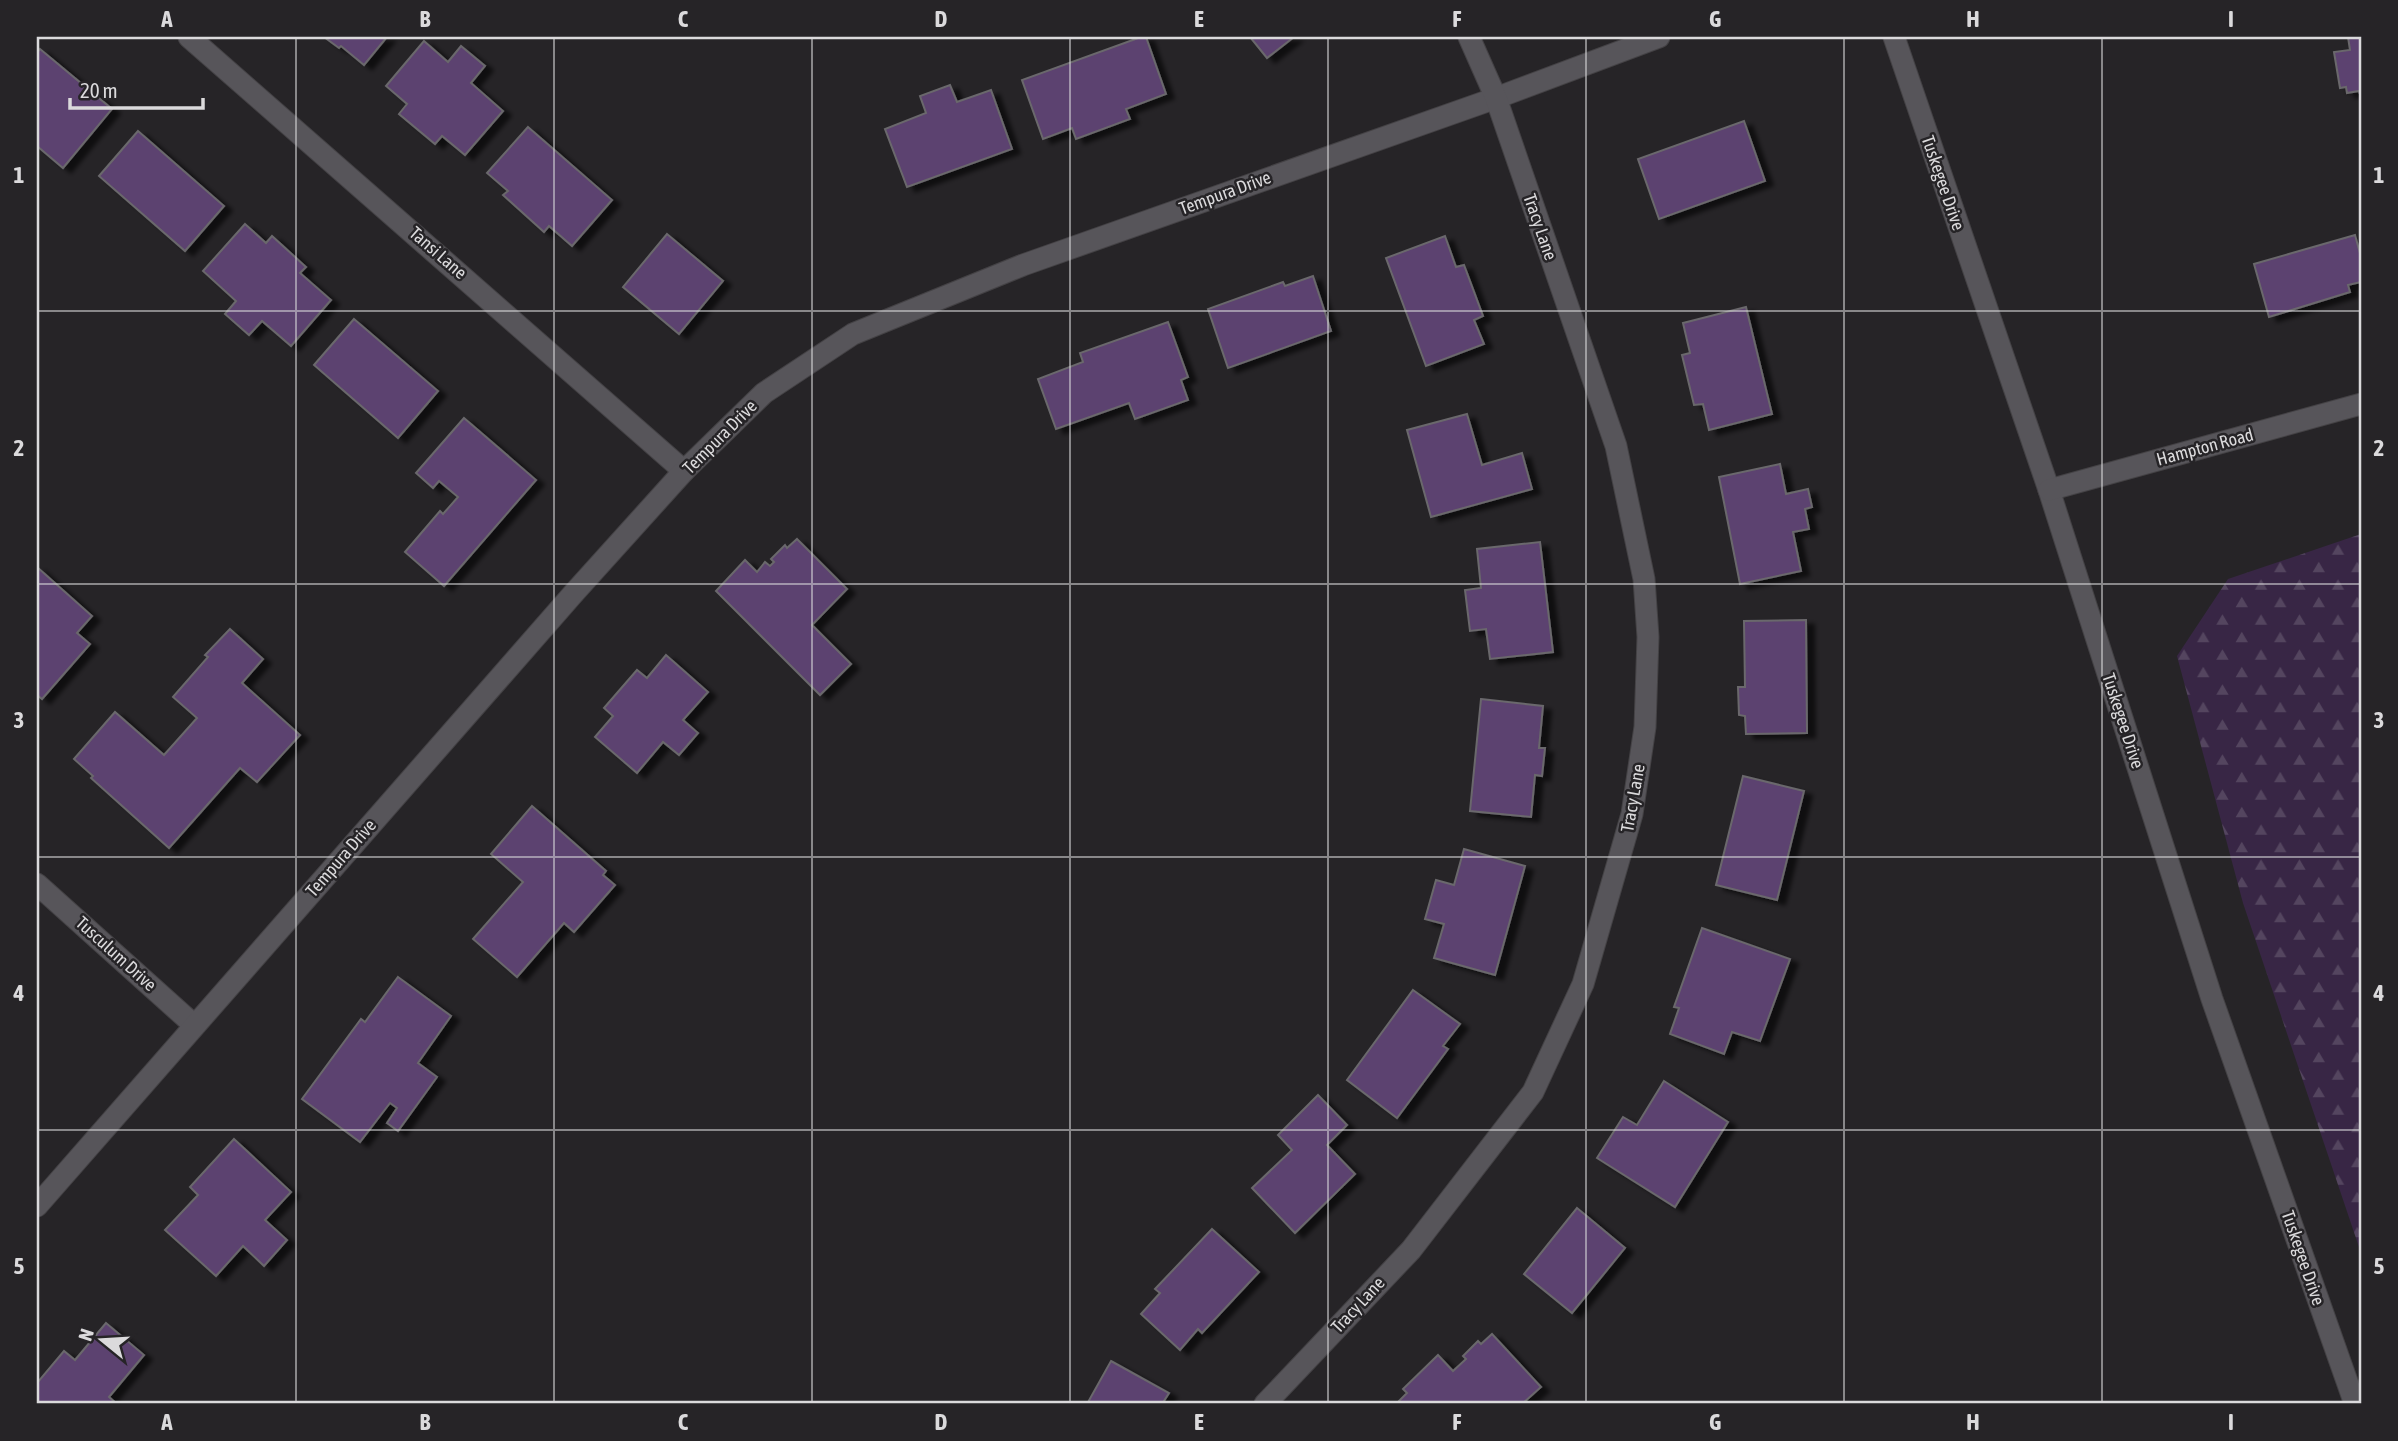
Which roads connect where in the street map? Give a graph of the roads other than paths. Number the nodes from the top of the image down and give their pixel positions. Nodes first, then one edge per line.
1 (190, 37) edge
2 (1469, 37) edge
3 (1659, 37) edge
4 (1894, 37) edge
5 (1496, 98) junction
6 (2361, 404) edge
7 (684, 471) junction
8 (2049, 490) junction
9 (37, 884) edge
10 (194, 1025) junction
11 (37, 1206) edge
12 (1265, 1404) edge
13 (2355, 1404) edge

1 - 7 street, Tansi Lane
2 - 5 street, Tracy Lane
3 - 5 street, Tempura Drive
4 - 8 street, Tuskegee Drive
5 - 7 street, Tempura Drive
5 - 12 street, Tracy Lane
6 - 8 street, Hampton Road
7 - 10 street, Tempura Drive
8 - 13 street, Tuskegee Drive
9 - 10 street, Tusculum Drive
10 - 11 street, Tempura Drive

